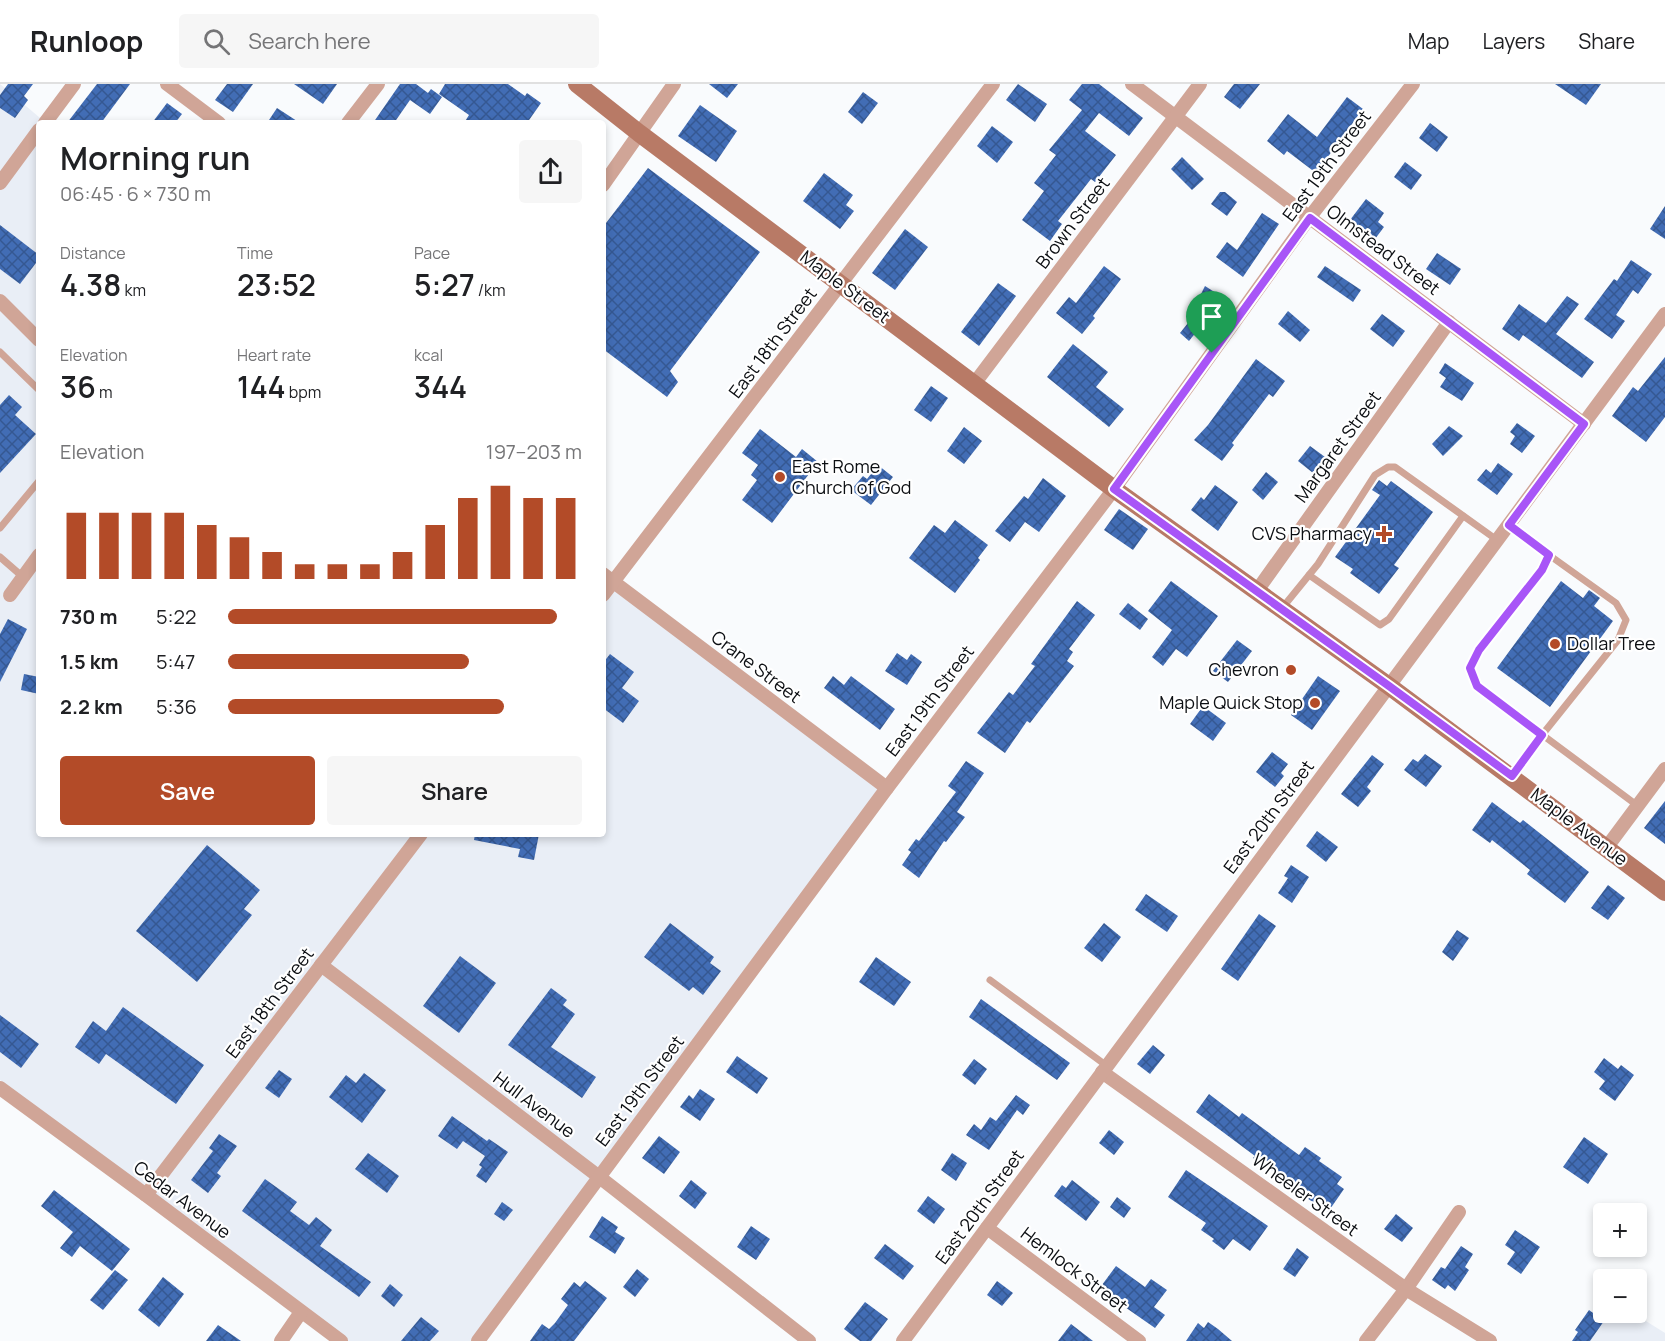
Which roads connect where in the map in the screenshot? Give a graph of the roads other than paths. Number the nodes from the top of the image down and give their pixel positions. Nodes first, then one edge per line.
1 (74, 84) edge
2 (167, 84) edge
3 (378, 84) edge
4 (577, 84) edge
5 (674, 84) edge
6 (993, 84) edge
7 (1132, 84) edge
8 (1200, 84) edge
9 (1413, 84) edge
10 (1176, 117) junction
11 (47, 120) edge
12 (215, 120) edge
13 (350, 120) edge
14 (639, 133) junction
15 (36, 140) edge
16 (606, 181) edge
17 (0, 183) edge
18 (1310, 218) junction
19 (840, 284) junction
20 (0, 302) edge
21 (1665, 314) edge
22 (1449, 322) junction
23 (36, 337) edge
24 (0, 352) edge
25 (974, 384) junction
26 (36, 387) edge
27 (1584, 424) junction
28 (36, 485) edge
29 (1114, 489) junction
30 (1463, 516) junction
31 (1509, 525) junction
32 (0, 528) edge
33 (1497, 540) junction
34 (1549, 555) junction
35 (0, 557) edge
36 (36, 559) edge
37 (1309, 575) junction
38 (23, 577) junction
39 (608, 578) edge
40 (1256, 592) junction
41 (5, 597) edge
42 (1281, 609) junction
43 (1389, 686) junction
44 (1542, 735) junction
45 (1665, 769) edge
46 (1512, 776) junction
47 (887, 788) junction
48 (1638, 806) junction
49 (419, 837) edge
50 (1607, 847) junction
51 (1665, 892) edge
52 (321, 965) junction
53 (990, 980) dead end
54 (1104, 1069) junction
55 (0, 1088) edge
56 (598, 1176) junction
57 (147, 1195) junction
58 (1459, 1212) dead end
59 (987, 1228) junction
60 (1406, 1289) junction
61 (301, 1312) junction
62 (281, 1341) edge
63 (341, 1341) edge
64 (478, 1341) edge
65 (809, 1341) edge
66 (903, 1341) edge
67 (1139, 1341) edge
68 (1366, 1341) edge
69 (1490, 1341) edge

1 - 11 street
2 - 12 street
3 - 13 street
4 - 14 main road, Maple Street
5 - 14 street
6 - 19 street, East 18th Street
7 - 10 street, Olmstead Street
8 - 10 street, Brown Street
9 - 18 street, East 19th Street
10 - 18 street, Olmstead Street
10 - 25 street, Brown Street
14 - 16 street
14 - 19 main road, Maple Street
15 - 17 street
18 - 22 street, Olmstead Street
18 - 29 street, East 19th Street
19 - 25 main road, Maple Street
19 - 39 street, East 18th Street
20 - 23 street
21 - 27 street, East 20th Street
22 - 27 street, Olmstead Street
22 - 40 street, Margaret Street
24 - 26 lane
25 - 29 main road, Maple Street
27 - 31 street, East 20th Street
28 - 32 lane
29 - 40 main road, Maple Avenue
29 - 47 street, East 19th Street
30 - 33 lane
30 - 37 lane
30 - 37 lane
31 - 33 street, East 20th Street
31 - 34 lane
33 - 43 street, East 20th Street
34 - 44 lane
34 - 44 lane
35 - 38 lane
36 - 38 street
37 - 42 lane
38 - 41 street
39 - 47 street, Crane Street
40 - 42 main road, Maple Avenue
42 - 43 main road, Maple Avenue
43 - 46 main road, Maple Avenue
43 - 54 street, East 20th Street
44 - 46 lane
44 - 48 lane
45 - 48 street
46 - 50 main road, Maple Avenue
47 - 56 street, East 19th Street
48 - 50 street
49 - 52 street, East 18th Street
50 - 51 main road, Maple Avenue
52 - 56 street, Hull Avenue
52 - 57 street, East 18th Street
53 - 54 lane
54 - 59 street, East 20th Street
54 - 60 street, Wheeler Street
55 - 57 street, Cedar Avenue
56 - 64 street, East 19th Street
56 - 65 street, Hull Avenue
57 - 61 street, Cedar Avenue
58 - 60 street
59 - 66 street, East 20th Street
59 - 67 street, Hemlock Street
60 - 68 street
60 - 69 street, Wheeler Street
61 - 62 street
61 - 63 street, Cedar Avenue

